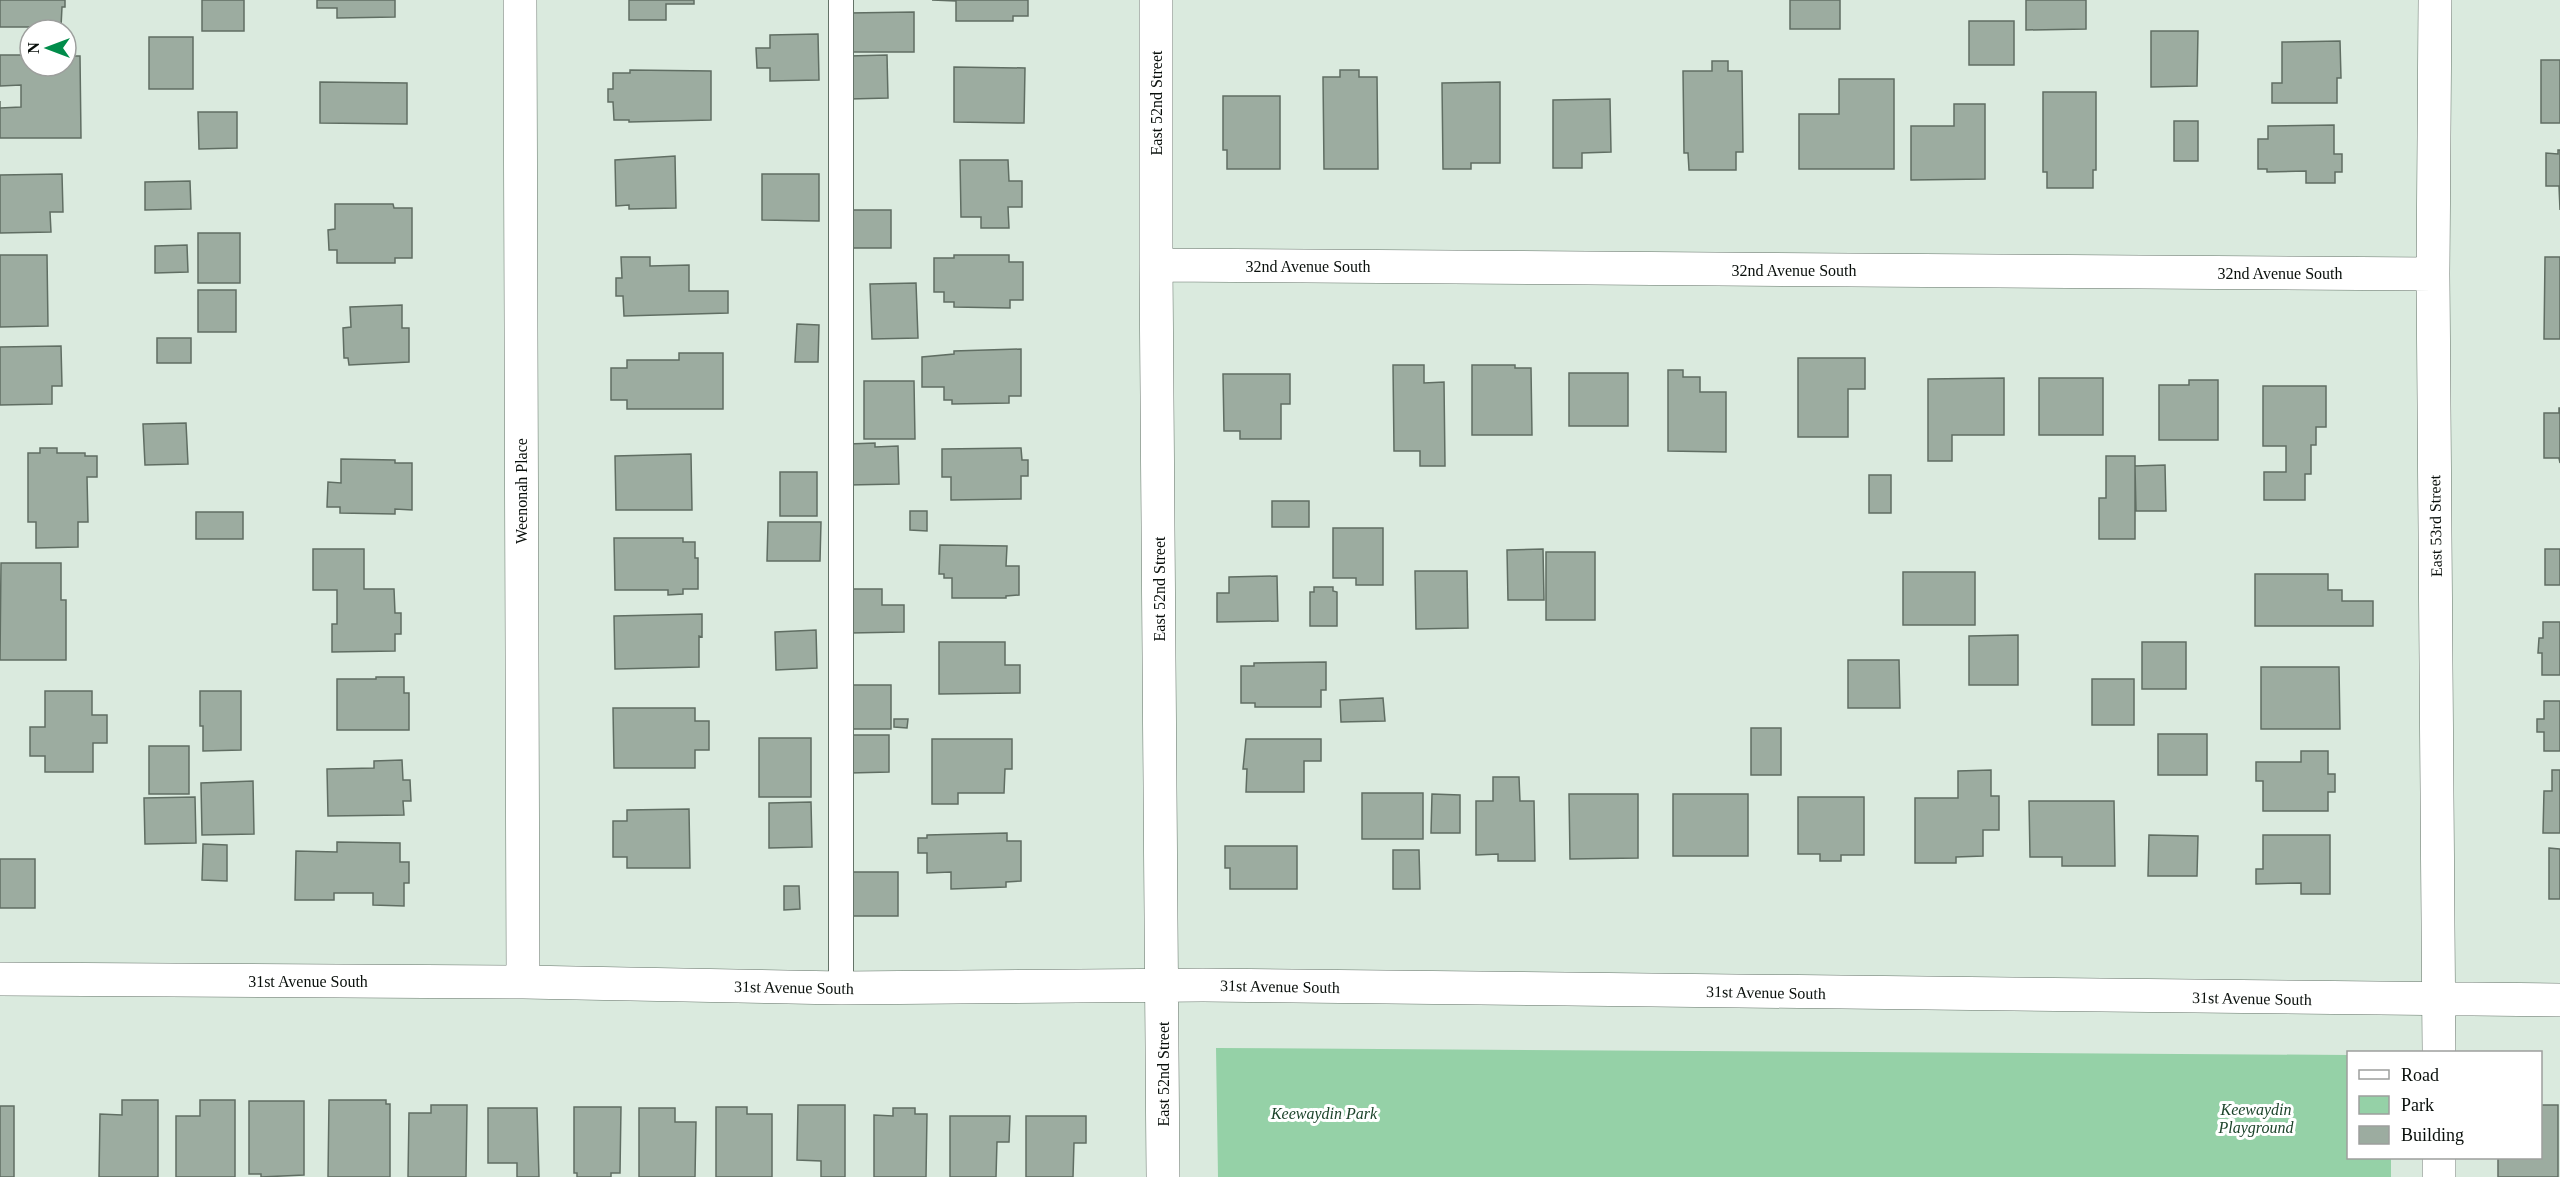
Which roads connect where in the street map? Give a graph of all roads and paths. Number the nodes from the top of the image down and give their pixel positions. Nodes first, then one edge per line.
1 (520, 0) edge
2 (841, 0) edge
3 (1156, 0) edge
4 (2435, 0) edge
5 (1156, 265) junction
6 (2433, 274) junction
7 (0, 979) edge
8 (523, 982) junction
9 (1162, 986) junction
10 (841, 988) junction
11 (2440, 1000) junction
12 (2560, 1000) edge
13 (2439, 1051) edge
14 (2439, 1159) edge
15 (1163, 1177) edge
16 (2439, 1177) edge

1 - 8 street, Weenonah Place
2 - 10 lane
3 - 5 street, East 52nd Street
4 - 6 street, East 53rd Street
5 - 6 street, 32nd Avenue South
5 - 9 street, East 52nd Street
6 - 11 street, East 53rd Street
7 - 8 street, 31st Avenue South
8 - 10 street, 31st Avenue South
9 - 10 street, 31st Avenue South
9 - 11 street, 31st Avenue South
9 - 15 street, East 52nd Street
11 - 12 street, 31st Avenue South
11 - 13 street, East 53rd Street
14 - 16 street

